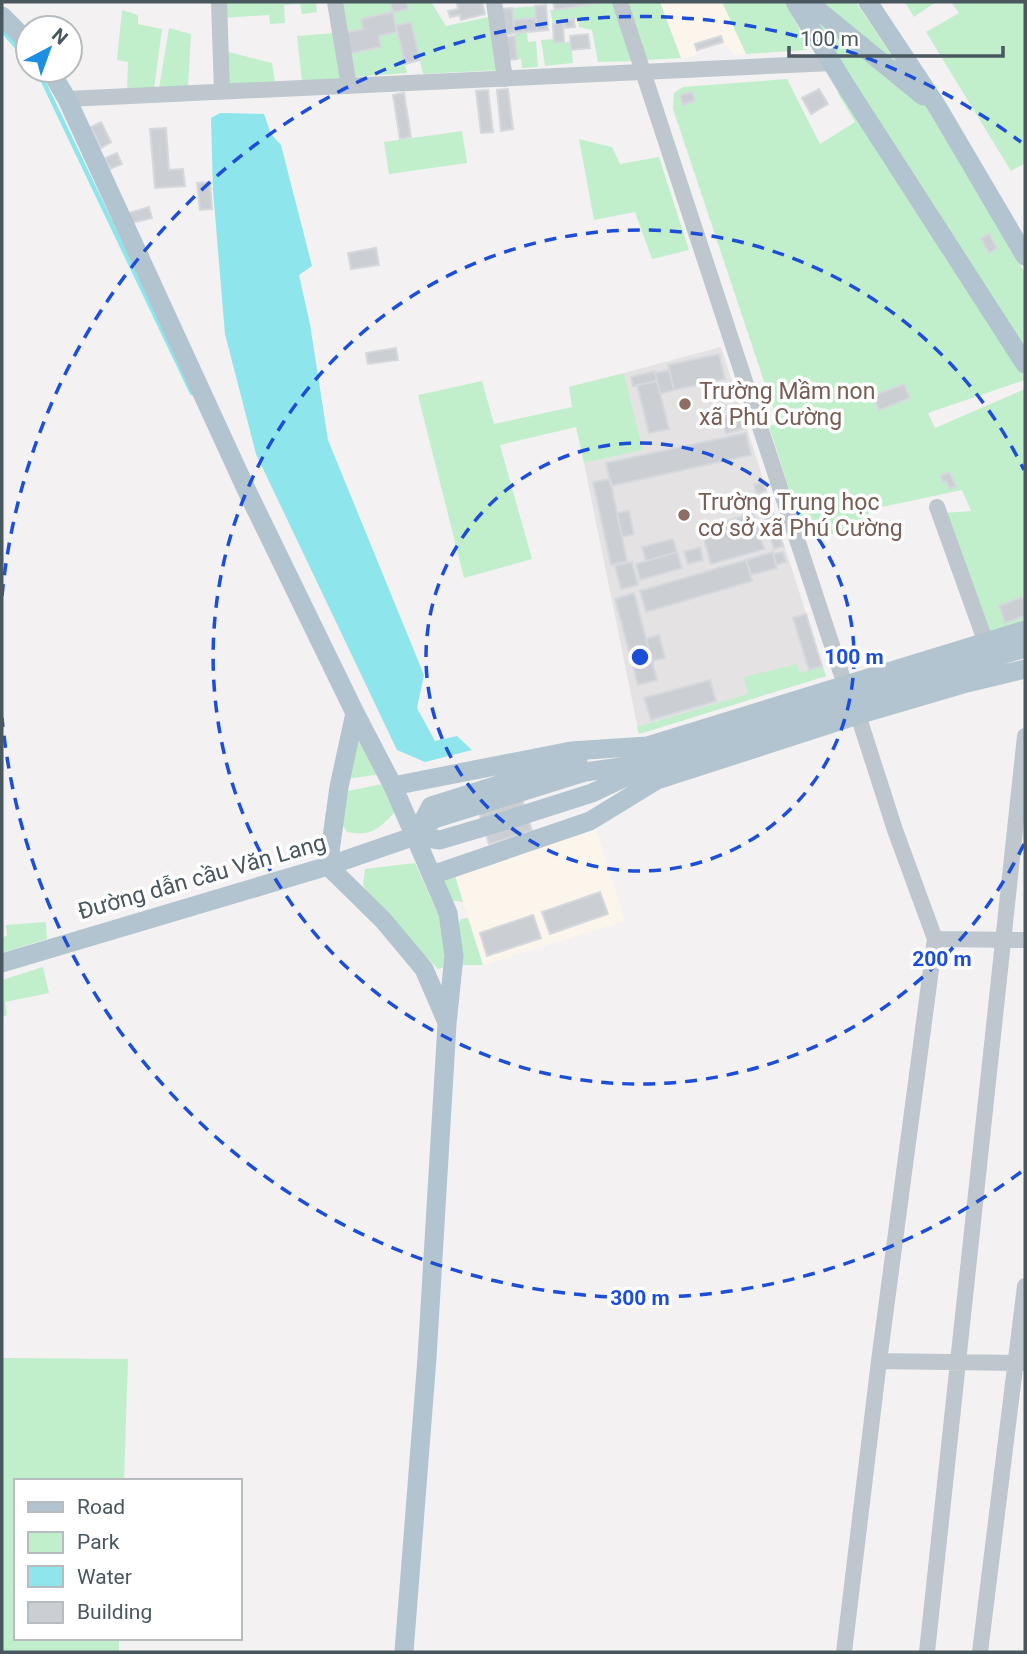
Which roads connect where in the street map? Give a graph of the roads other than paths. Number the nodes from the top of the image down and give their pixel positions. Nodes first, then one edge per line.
1 (219, 2) edge
2 (335, 2) edge
3 (494, 2) edge
4 (620, 2) edge
5 (795, 2) edge
6 (808, 2) edge
7 (868, 2) edge
8 (832, 63) junction
9 (643, 73) junction
10 (505, 79) junction
11 (58, 84) edge
12 (349, 86) junction
13 (222, 92) junction
14 (67, 99) junction
15 (938, 108) junction
16 (1025, 256) edge
17 (1025, 364) edge
18 (937, 507) dead end
19 (1025, 630) edge
20 (986, 643) junction
21 (1025, 648) edge
22 (1025, 669) edge
23 (845, 685) junction
24 (355, 713) junction
25 (858, 715) junction
26 (1025, 737) edge
27 (657, 762) junction
28 (393, 786) junction
29 (415, 836) junction
30 (328, 866) junction
31 (432, 875) junction
32 (935, 939) junction
33 (1004, 940) junction
34 (1025, 940) edge
35 (2, 963) edge
36 (447, 1024) junction
37 (1025, 1286) edge
38 (960, 1360) junction
39 (879, 1361) junction
40 (1021, 1363) edge
41 (404, 1652) edge
42 (844, 1652) edge
43 (927, 1652) edge
44 (981, 1652) edge

1 - 13 street
2 - 12 street
3 - 10 street
4 - 9 street
5 - 8 main road
6 - 15 main road
7 - 15 main road
8 - 9 street
8 - 17 main road
9 - 10 street
9 - 23 street
10 - 12 street
11 - 14 main road
12 - 13 street
13 - 14 street
14 - 24 main road
15 - 16 main road
18 - 20 street
19 - 20 main road
20 - 23 main road
21 - 27 main road
22 - 25 main road
23 - 28 main road
24 - 28 main road
24 - 30 main road
25 - 31 main road
25 - 32 street
26 - 33 street
27 - 29 main road
27 - 29 main road
28 - 29 main road
29 - 30 main road, Đường dẫn cầu Văn Lang
29 - 31 main road
30 - 35 main road, Đường dẫn cầu Văn Lang
30 - 36 main road
31 - 36 main road
32 - 33 street
32 - 39 street
33 - 34 street
33 - 38 street
36 - 41 main road
37 - 40 street
38 - 39 street
38 - 40 street
38 - 43 street
39 - 42 street
40 - 44 street

